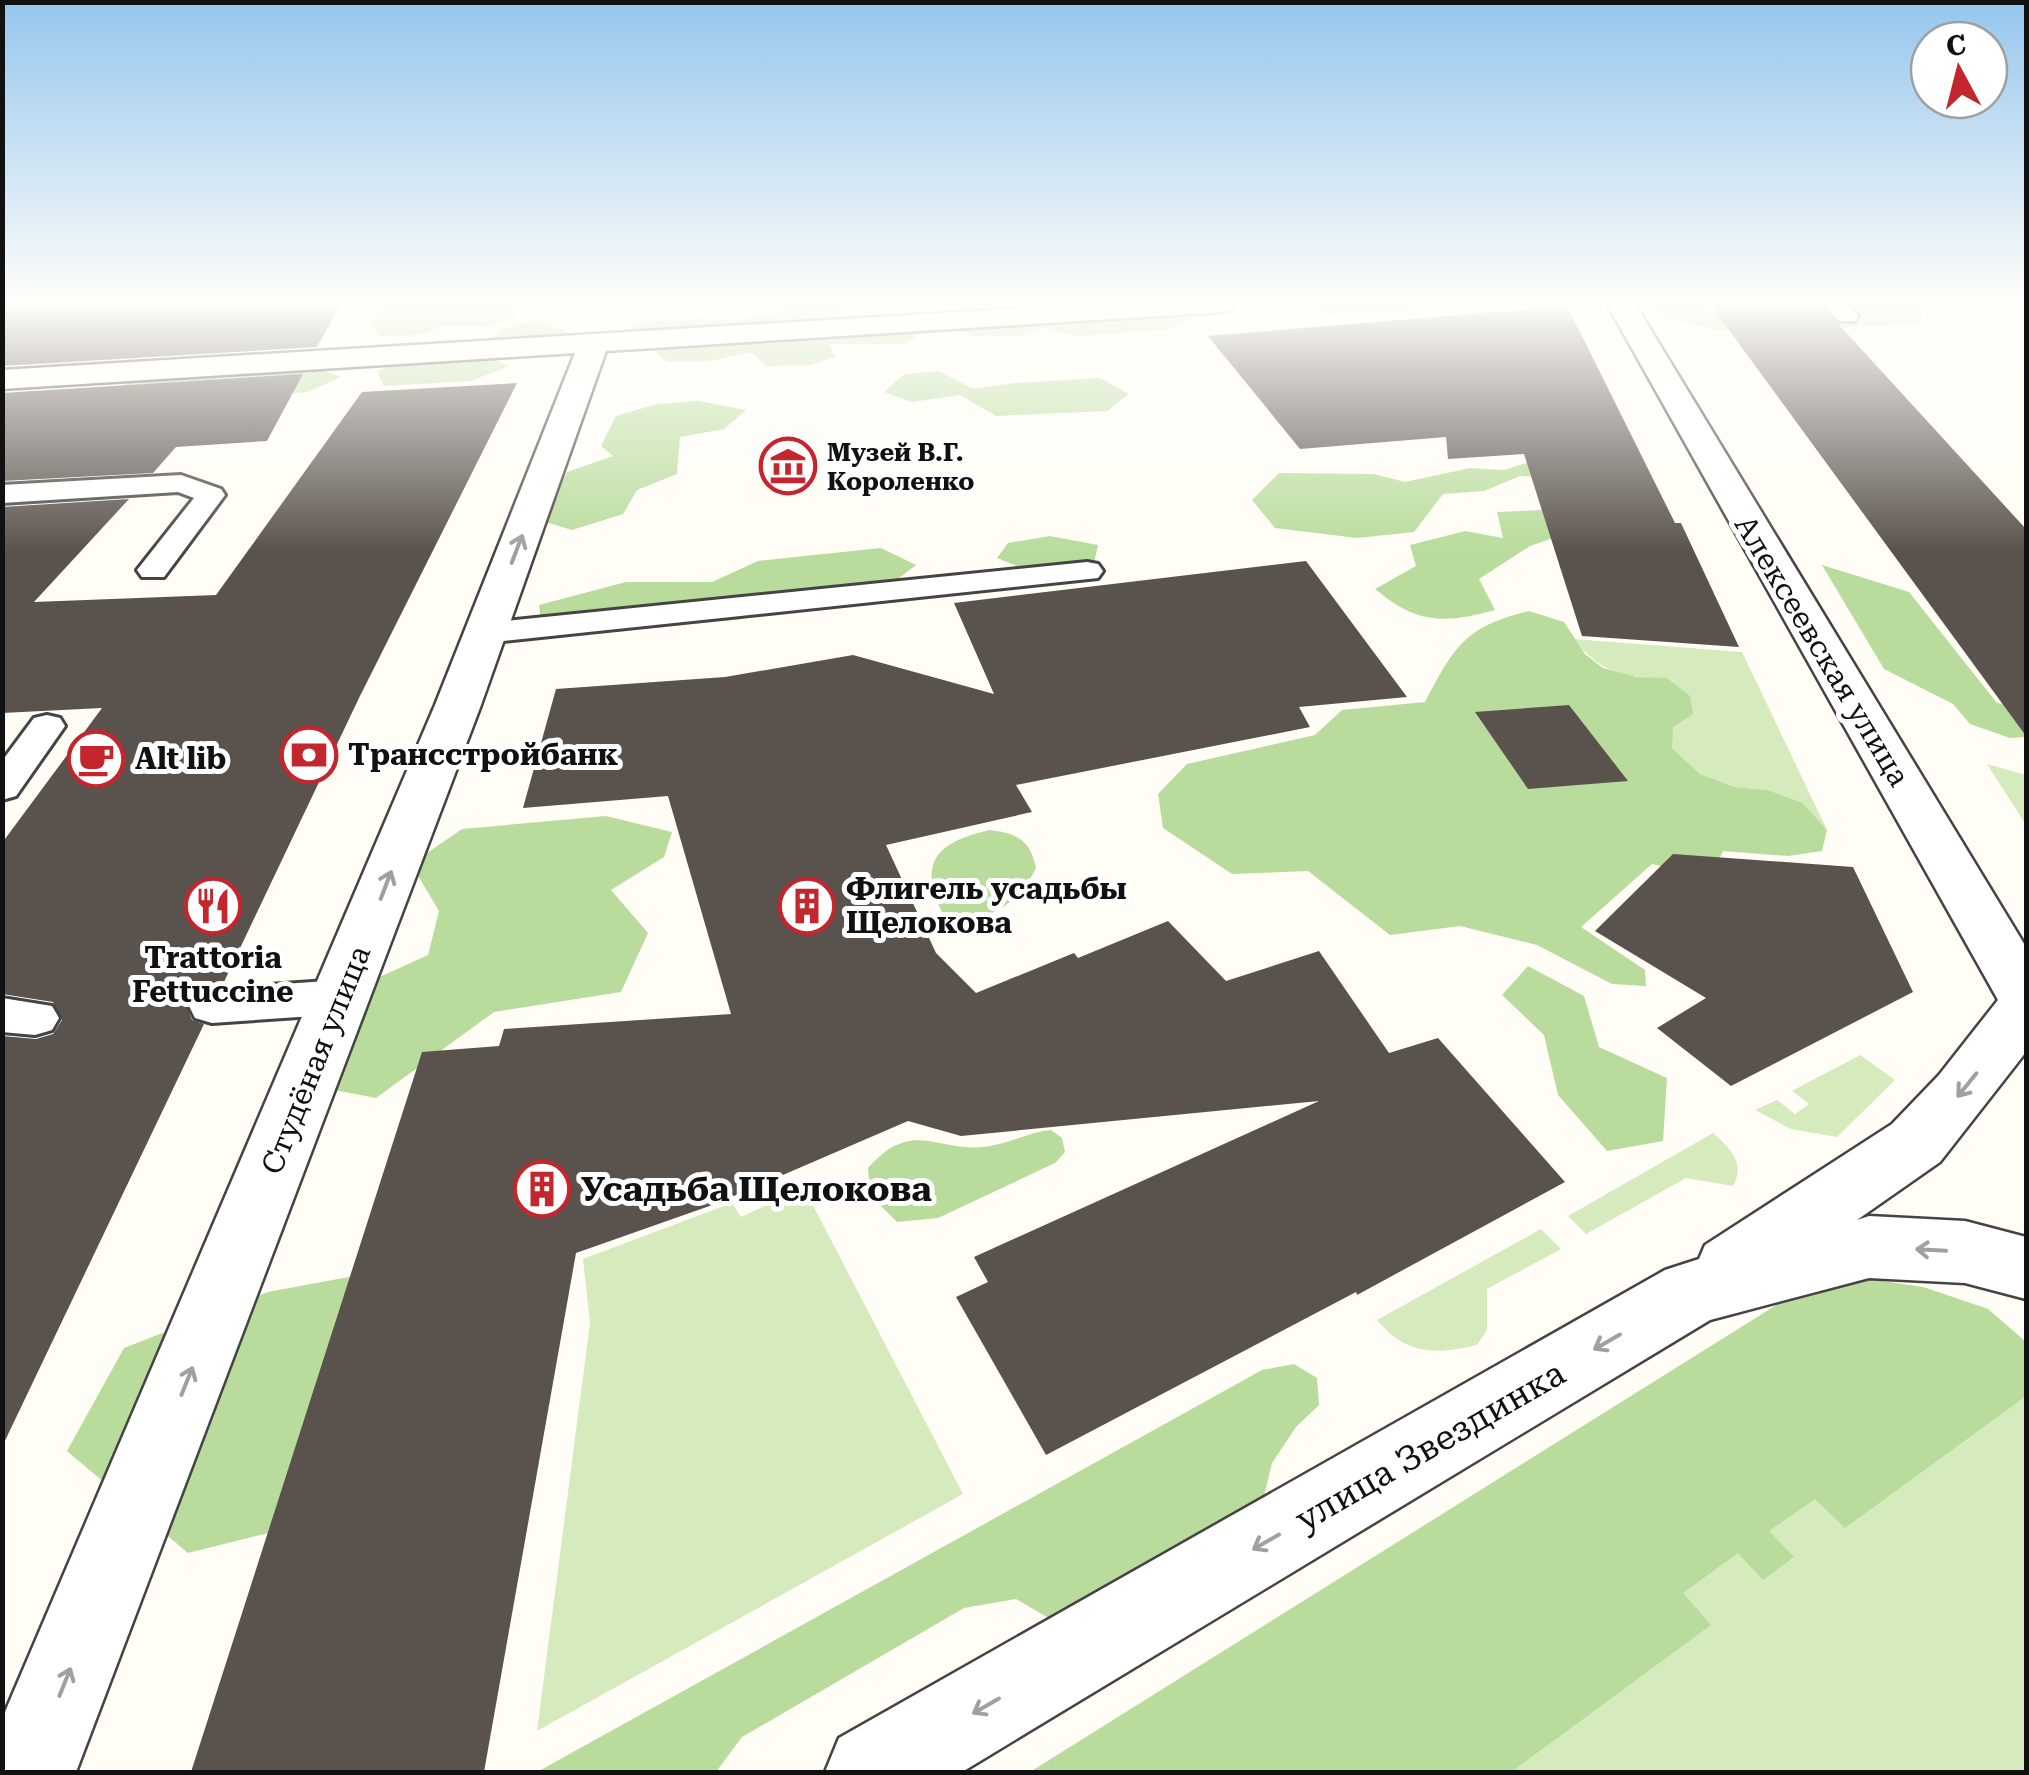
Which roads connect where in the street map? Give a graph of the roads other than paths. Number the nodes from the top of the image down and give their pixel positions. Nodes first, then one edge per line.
1 (578, 387) edge
2 (1669, 387) edge
3 (2, 494) edge
4 (154, 570) dead end
5 (1087, 571) dead end
6 (485, 633) junction
7 (2, 728) edge
8 (2, 788) edge
9 (2026, 996) edge
10 (342, 998) junction
11 (212, 1006) dead end
12 (2026, 1008) edge
13 (2026, 1268) edge
14 (1691, 1293) junction
15 (28, 1772) edge
16 (873, 1772) edge

6 -> 1 street, Студёная улица
2 - 9 street, Алексеевская улица
3 - 4 lane
5 - 6 lane
10 -> 6 street, Студёная улица
7 - 8 lane
10 - 11 lane
15 -> 10 street, Студёная улица
12 -> 14 street
13 -> 14 street, улица Звездинка
14 -> 16 street, улица Звездинка

